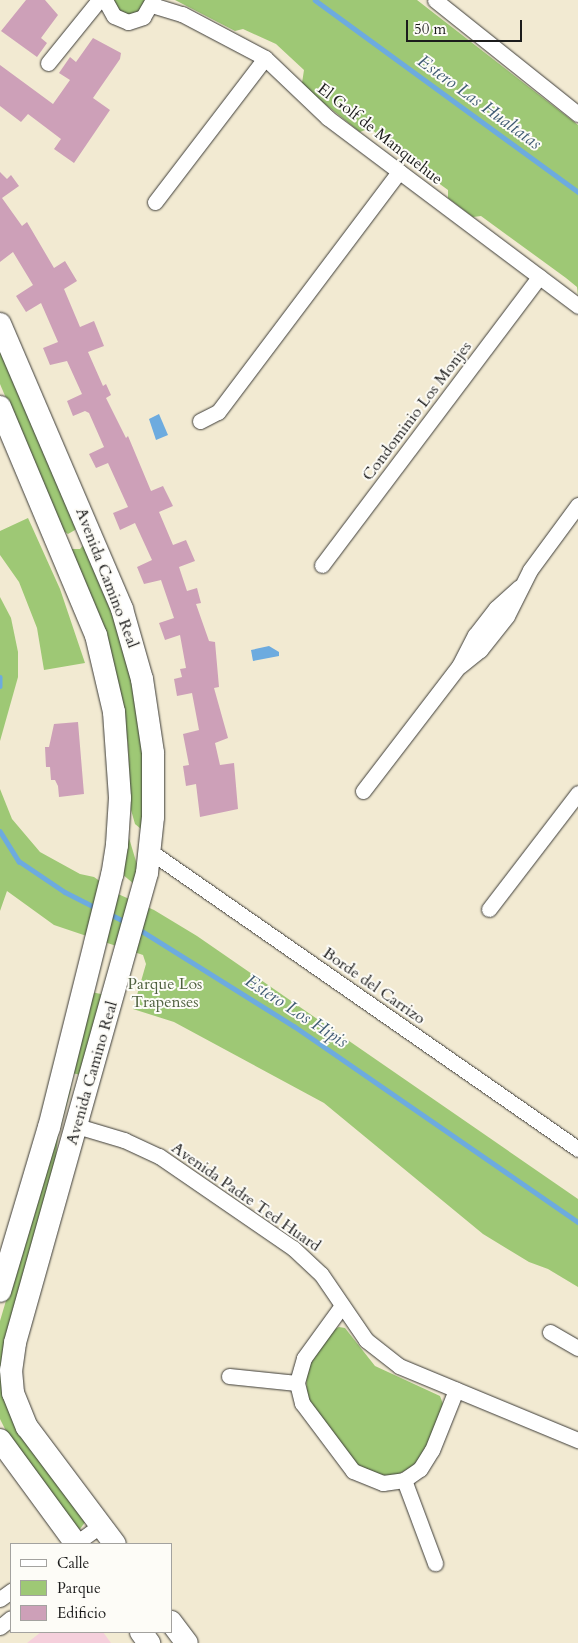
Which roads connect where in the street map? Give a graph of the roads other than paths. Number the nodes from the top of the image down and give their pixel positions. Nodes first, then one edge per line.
1 (99, 0) edge
2 (105, 0) edge
3 (435, 0) edge
4 (153, 2) edge
5 (265, 58) junction
6 (48, 63) dead end
7 (578, 114) edge
8 (399, 172) junction
9 (155, 202) dead end
10 (539, 277) junction
11 (578, 306) edge
12 (0, 324) edge
13 (0, 407) edge
14 (200, 421) dead end
15 (578, 505) edge
16 (88, 527) junction
17 (57, 539) junction
18 (322, 565) dead end
19 (363, 791) dead end
20 (578, 793) edge
21 (120, 798) junction
22 (150, 852) junction
23 (489, 909) dead end
24 (62, 1078) junction
25 (84, 1102) junction
26 (77, 1126) junction
27 (578, 1149) edge
28 (0, 1291) edge
29 (341, 1307) junction
30 (550, 1332) dead end
31 (578, 1348) edge
32 (229, 1376) dead end
33 (297, 1383) junction
34 (456, 1390) junction
35 (0, 1440) edge
36 (578, 1440) edge
37 (404, 1480) junction
38 (110, 1539) edge
39 (74, 1543) edge
40 (82, 1543) edge
41 (435, 1563) dead end
42 (10, 1619) edge
43 (172, 1623) edge
44 (0, 1627) edge
45 (187, 1643) edge

1 - 6 street
2 - 4 street
3 - 7 street
4 - 5 street, El Golf de Manquehue
5 - 8 street, El Golf de Manquehue
5 - 9 street
8 - 10 street, El Golf de Manquehue
8 - 14 street
10 - 11 street, El Golf de Manquehue
10 - 18 street, Condominio Los Monjes
12 - 16 main road, Avenida Camino Real
13 - 17 main road, Avenida Camino Real
15 - 19 street
16 - 17 main road
16 - 22 main road, Avenida Camino Real
17 - 21 main road, Avenida Camino Real
20 - 23 street
21 - 22 main road
21 - 24 main road, Avenida Camino Real
22 - 25 main road, Avenida Camino Real
22 - 27 street, Borde del Carrizo
24 - 25 main road
24 - 28 main road, Avenida Camino Real
25 - 26 main road, Avenida Camino Real
26 - 29 street, Avenida Padre Ted Huard
26 - 38 main road, Avenida Camino Real
29 - 33 street
29 - 34 street, Avenida Padre Ted Huard
30 - 31 street
32 - 33 street
33 - 37 street
34 - 36 street, Avenida Padre Ted Huard
34 - 37 street
35 - 39 main road
37 - 41 street
38 - 40 street
42 - 44 street
43 - 45 main road

